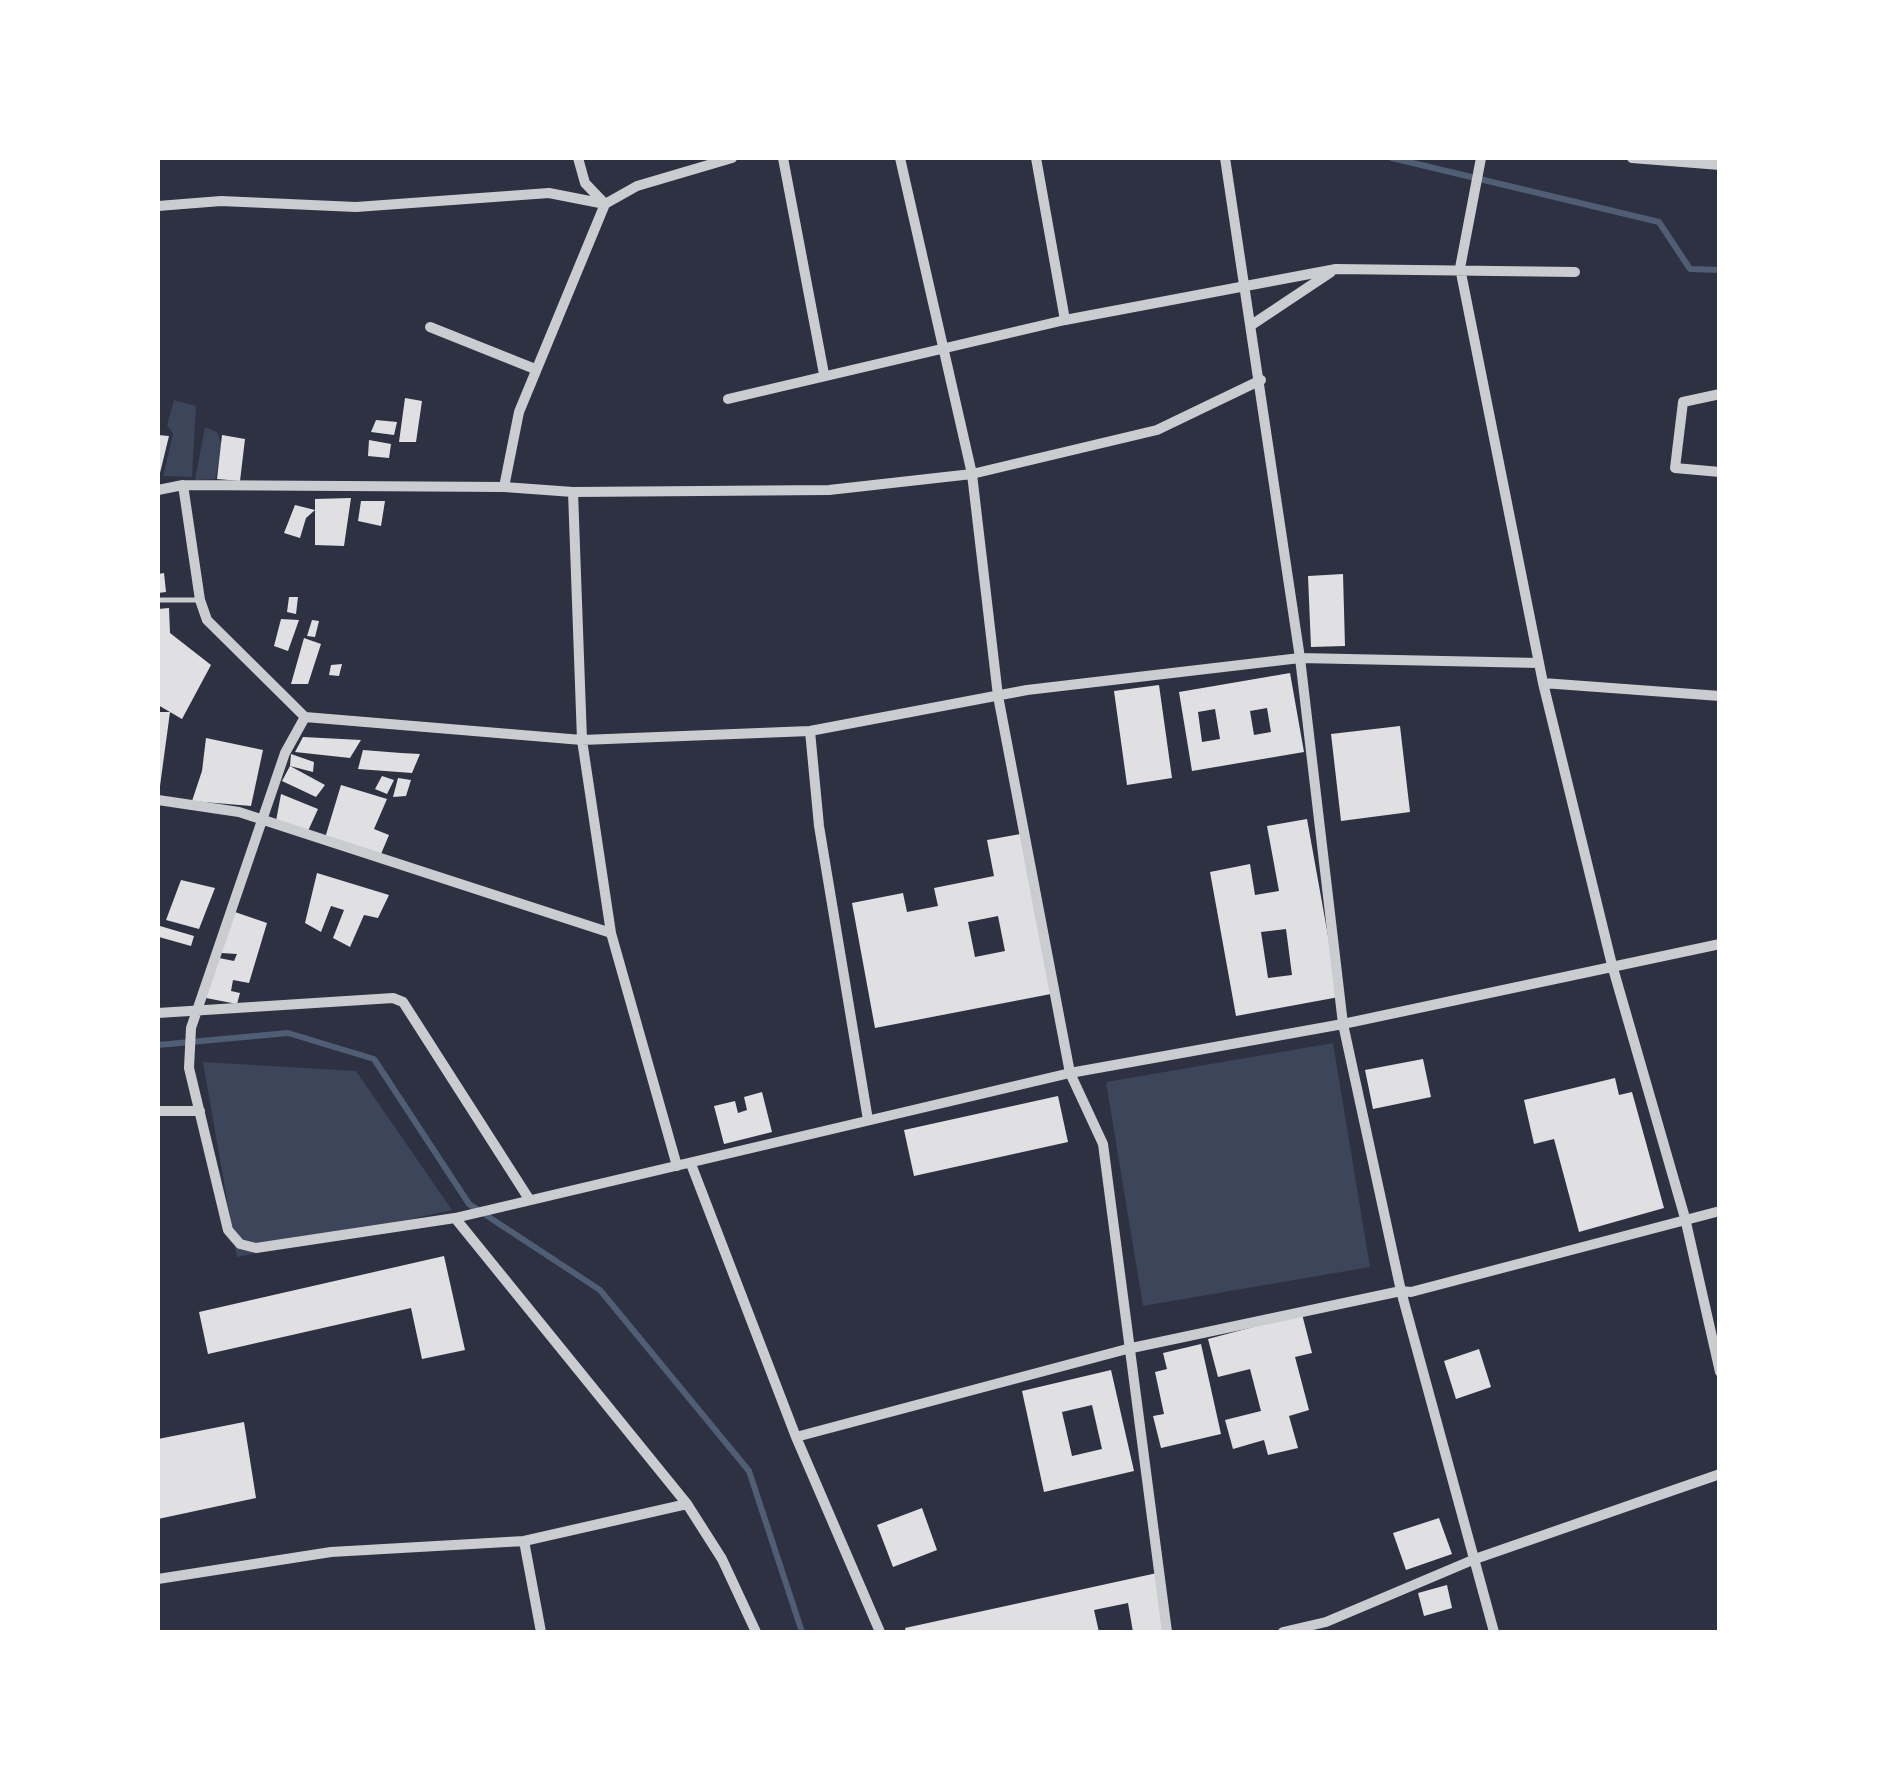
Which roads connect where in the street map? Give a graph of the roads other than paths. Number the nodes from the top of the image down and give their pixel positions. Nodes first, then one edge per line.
1 (578, 158) edge
2 (732, 158) edge
3 (783, 158) edge
4 (900, 158) edge
5 (1036, 158) edge
6 (1225, 158) edge
7 (1632, 158) edge
8 (1480, 162) edge
9 (1720, 166) edge
10 (605, 204) junction
11 (158, 206) edge
12 (1460, 268) junction
13 (1336, 269) junction
14 (1575, 272) dead end
15 (1245, 284) junction
16 (1066, 320) junction
17 (1252, 324) junction
18 (430, 327) dead end
19 (944, 351) junction
20 (535, 369) junction
21 (824, 374) junction
22 (1260, 380) junction
23 (1720, 394) edge
24 (728, 399) dead end
25 (1720, 472) edge
26 (972, 474) junction
27 (183, 485) junction
28 (504, 486) junction
29 (158, 490) edge
30 (573, 492) junction
31 (158, 600) edge
32 (200, 600) junction
33 (1300, 658) junction
34 (1538, 663) junction
35 (1543, 683) junction
36 (998, 696) junction
37 (1720, 696) edge
38 (306, 717) junction
39 (810, 730) junction
40 (582, 740) junction
41 (158, 800) edge
42 (263, 820) junction
43 (611, 933) junction
44 (1720, 944) edge
45 (1612, 965) junction
46 (194, 1010) junction
47 (158, 1013) edge
48 (1342, 1024) junction
49 (1070, 1072) junction
50 (158, 1111) edge
51 (200, 1111) junction
52 (868, 1120) junction
53 (691, 1164) junction
54 (677, 1166) junction
55 (529, 1199) junction
56 (1720, 1212) edge
57 (461, 1216) junction
58 (1685, 1218) junction
59 (1401, 1291) junction
60 (1126, 1350) junction
61 (1720, 1372) edge
62 (796, 1437) junction
63 (1720, 1474) edge
64 (687, 1504) junction
65 (524, 1541) junction
66 (1476, 1559) junction
67 (158, 1579) edge
68 (541, 1632) edge
69 (756, 1632) edge
70 (880, 1632) edge
71 (1167, 1632) edge
72 (1282, 1632) edge
73 (1494, 1632) edge

1 - 10 street
2 - 10 street
3 - 21 street
4 - 19 street
5 - 16 street
6 - 15 street
7 - 9 street
8 - 12 street
10 - 11 street
10 - 20 street
12 - 13 street
12 - 14 street
12 - 34 street
13 - 15 street
13 - 17 street
15 - 16 street
15 - 17 street
16 - 19 street
17 - 22 street
18 - 20 street
19 - 21 street
19 - 26 street
20 - 28 street
21 - 24 street
22 - 26 street
22 - 33 street
23 - 25 street
26 - 30 street
26 - 36 street
27 - 28 street
27 - 29 street
27 - 32 street
28 - 30 street
30 - 40 street
31 - 32 lane
32 - 38 street
33 - 34 street
33 - 36 street
33 - 48 street
34 - 35 street
35 - 37 street
35 - 45 street
36 - 39 street
36 - 49 street
38 - 40 street
38 - 42 street
39 - 40 street
39 - 52 street
40 - 43 street
41 - 42 street
42 - 43 street
42 - 46 street
43 - 54 street
44 - 45 street
45 - 48 street
45 - 58 street
46 - 47 street
46 - 51 street
46 - 55 street
48 - 49 street
48 - 59 street
49 - 52 street
49 - 60 street
50 - 51 street
51 - 57 street
52 - 53 street
53 - 54 street
53 - 62 street
54 - 55 street
55 - 57 street
56 - 58 street
57 - 64 street
58 - 59 street
58 - 61 street
59 - 60 street
59 - 66 street
60 - 62 street
60 - 71 street
62 - 70 street
63 - 66 street
64 - 65 street
64 - 69 street
65 - 67 street
65 - 68 street
66 - 72 street
66 - 73 street

